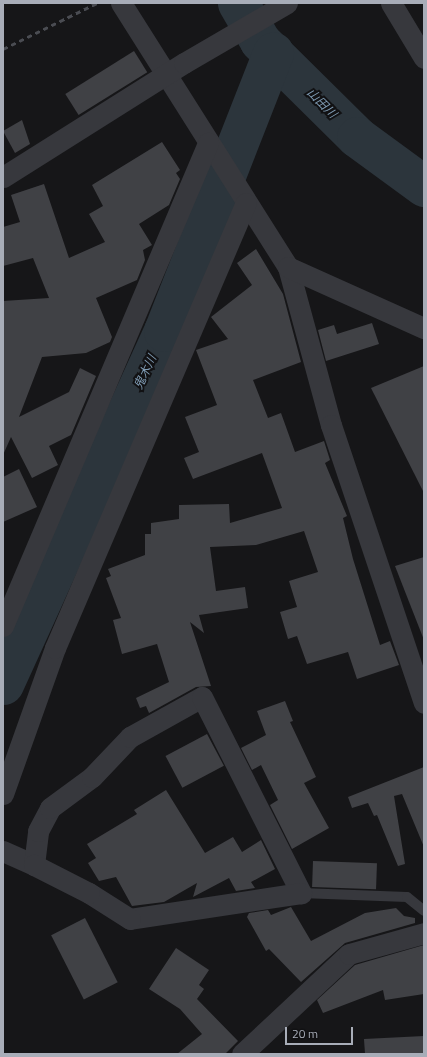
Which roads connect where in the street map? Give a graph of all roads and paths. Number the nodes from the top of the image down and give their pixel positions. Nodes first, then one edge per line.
1 (121, 3) edge
2 (287, 3) edge
3 (391, 3) edge
4 (424, 58) edge
5 (164, 75) junction
6 (208, 143) junction
7 (3, 178) edge
8 (246, 202) junction
9 (288, 267) junction
10 (424, 328) edge
11 (3, 626) edge
12 (424, 703) edge
13 (3, 794) edge
14 (3, 851) edge
15 (34, 865) junction
16 (301, 893) junction
17 (424, 912) edge
18 (424, 933) edge
19 (242, 1054) edge

1 - 5 street
2 - 5 street
3 - 4 street
5 - 6 street
5 - 7 street
6 - 8 street
6 - 11 street
8 - 9 street
8 - 13 street
9 - 10 street
9 - 12 street
14 - 15 street
15 - 16 street
15 - 16 street
16 - 17 lane
18 - 19 street

